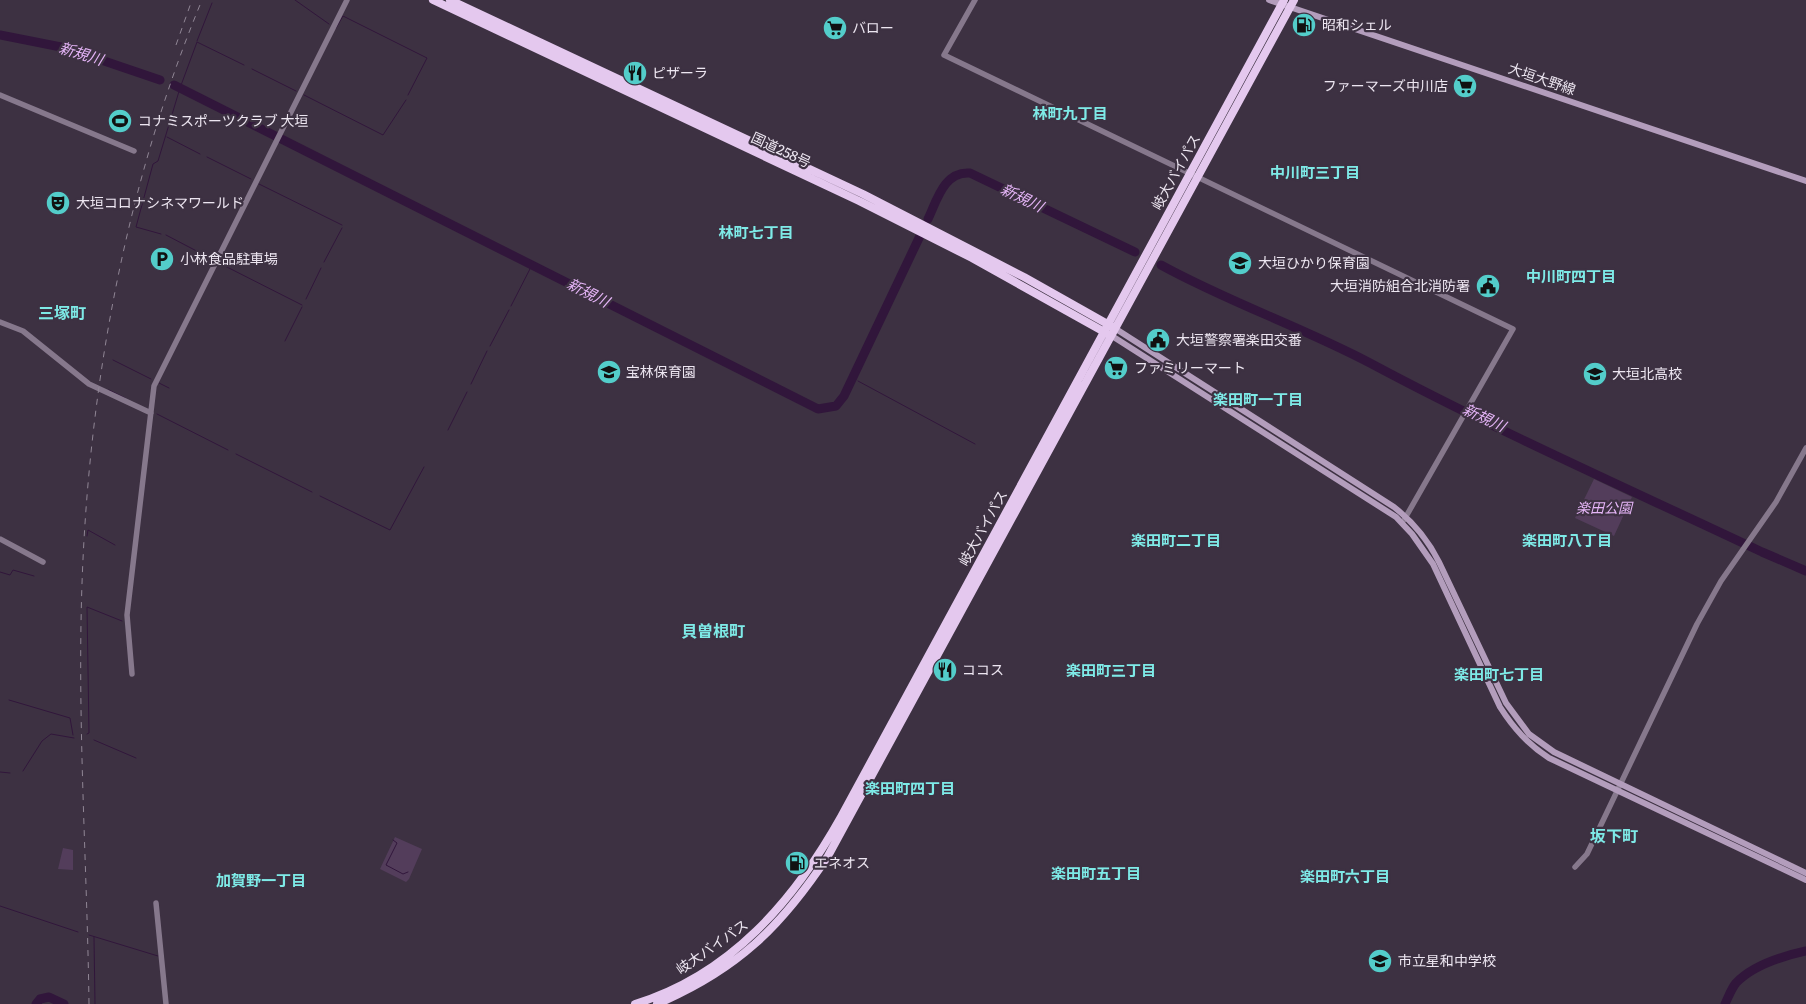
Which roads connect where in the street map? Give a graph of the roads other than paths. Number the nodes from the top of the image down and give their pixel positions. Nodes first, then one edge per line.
1 (347, 0) edge
2 (433, 0) edge
3 (450, 0) edge
4 (975, 0) edge
5 (1269, 0) edge
6 (1294, 0) edge
7 (1282, 2) edge
8 (1290, 8) junction
9 (487, 21) junction
10 (0, 95) edge
11 (134, 150) dead end
12 (1190, 174) junction
13 (1198, 178) junction
14 (1806, 181) edge
15 (0, 322) edge
16 (1106, 328) junction
17 (1114, 332) junction
18 (150, 413) junction
19 (1806, 448) edge
20 (1406, 516) junction
21 (1402, 524) junction
22 (0, 539) edge
23 (43, 562) dead end
24 (132, 674) dead end
25 (1621, 783) junction
26 (1618, 790) junction
27 (1575, 867) dead end
28 (1806, 873) edge
29 (1806, 880) edge
30 (156, 903) dead end
31 (166, 1004) edge
32 (635, 1004) edge
33 (657, 1004) edge

1 - 18 street
2 - 9 highway, 国道258号
3 - 9 highway, 国道258号
4 - 12 street
5 - 7 main road, 大垣大野線
6 - 8 highway, 岐大バイパス
7 - 8 main road, 大垣大野線
7 - 12 highway, 岐大バイパス
8 - 13 highway, 岐大バイパス
8 - 14 main road, 大垣大野線
9 - 16 highway, 国道258号
10 - 11 street
12 - 13 street
12 - 16 highway, 岐大バイパス
13 - 17 highway, 岐大バイパス
13 - 20 street
15 - 18 street
16 - 17 highway, 国道258号
16 - 32 highway, 岐大バイパス
17 - 20 main road
17 - 21 main road
17 - 33 highway, 岐大バイパス
18 - 24 street
19 - 25 street
20 - 21 street
20 - 25 main road
21 - 26 main road
22 - 23 street
25 - 26 street
25 - 28 main road
26 - 27 street
26 - 29 main road
30 - 31 street

